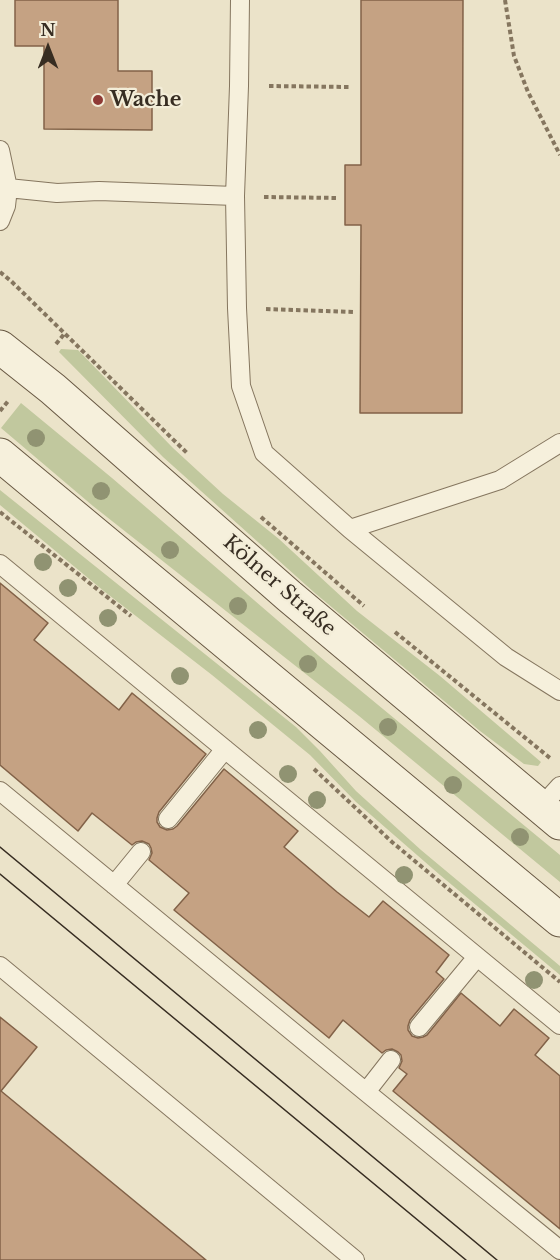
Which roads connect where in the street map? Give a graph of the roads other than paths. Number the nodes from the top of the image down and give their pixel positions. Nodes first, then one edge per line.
1 (240, 0) edge
2 (0, 150) edge
3 (8, 189) junction
4 (235, 196) junction
5 (0, 221) edge
6 (0, 347) edge
7 (560, 443) edge
8 (0, 455) edge
9 (350, 529) junction
10 (0, 564) edge
11 (560, 691) edge
12 (225, 749) junction
13 (0, 791) edge
14 (554, 805) edge
15 (168, 819) dead end
16 (141, 852) dead end
17 (114, 885) junction
18 (560, 920) edge
19 (477, 957) junction
20 (0, 966) edge
21 (560, 1025) edge
22 (418, 1027) dead end
23 (391, 1060) dead end
24 (366, 1092) junction
25 (560, 1250) edge
26 (355, 1260) edge

1 - 4 lane
2 - 3 lane
3 - 4 lane
3 - 5 lane
4 - 9 lane
6 - 14 main road, Kölner Straße
7 - 9 lane
8 - 18 main road
9 - 11 lane
10 - 12 lane
12 - 15 lane
12 - 19 lane
13 - 17 lane
16 - 17 lane
17 - 24 lane
19 - 21 lane
19 - 22 lane
20 - 26 lane
23 - 24 lane
24 - 25 lane

